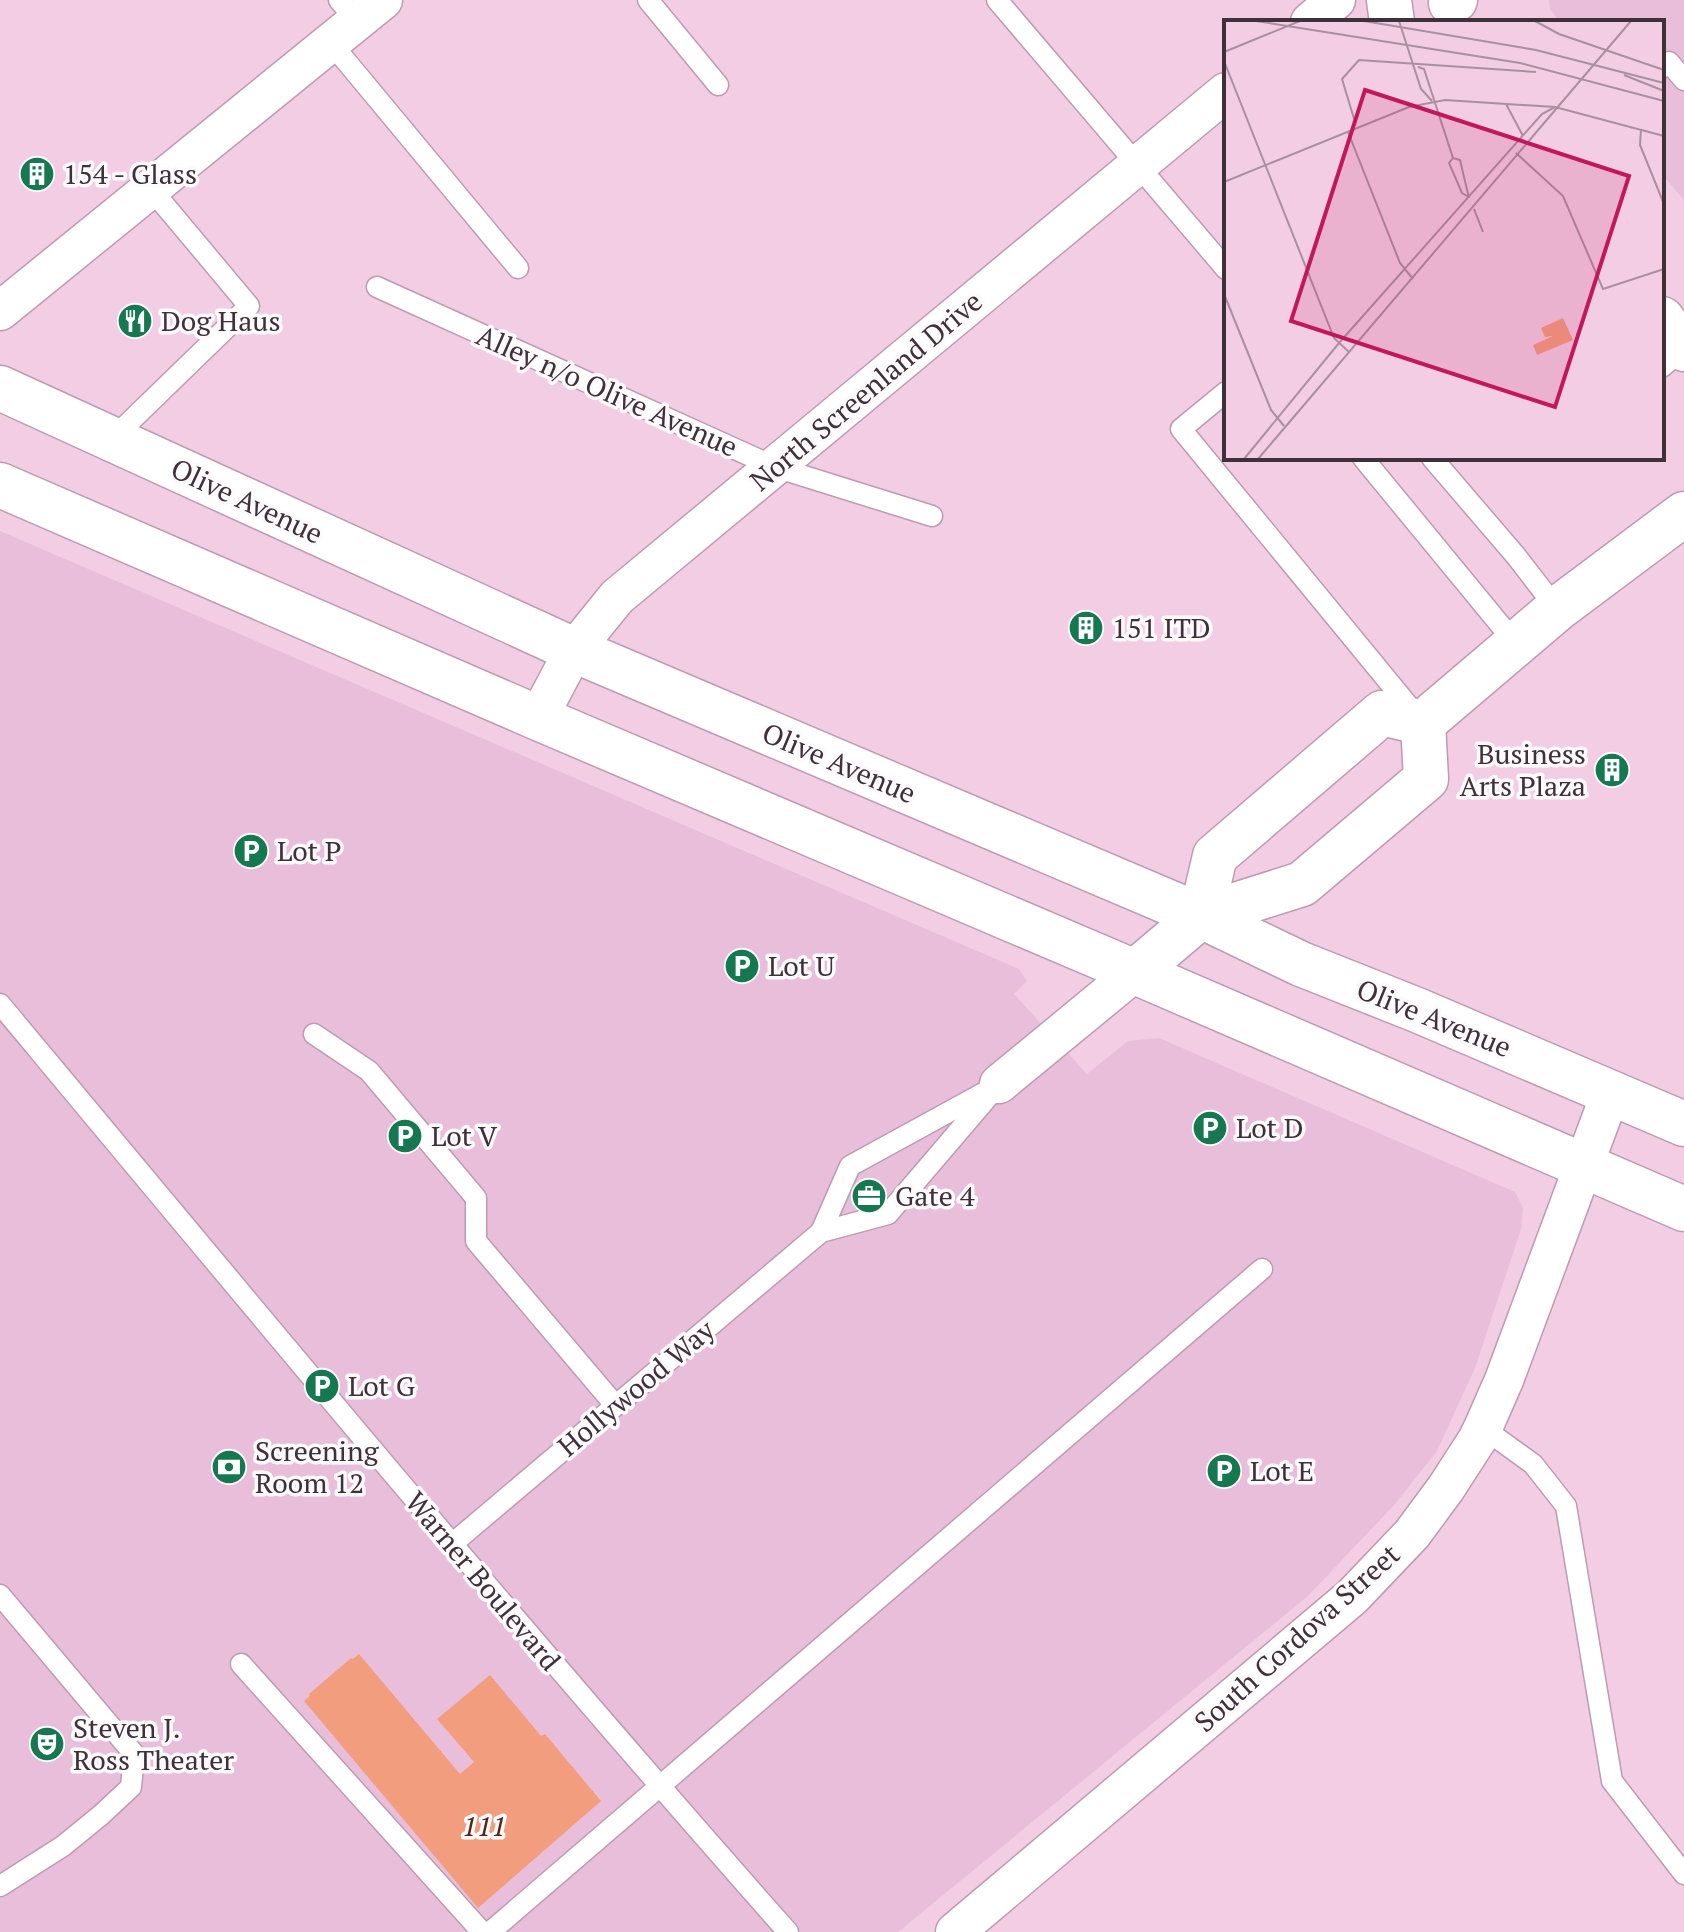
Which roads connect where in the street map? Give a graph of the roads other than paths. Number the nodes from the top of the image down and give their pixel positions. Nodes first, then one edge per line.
1 (648, 0) edge
2 (997, 0) edge
3 (1336, 0) edge
4 (1389, 0) edge
5 (353, 16) edge
6 (1312, 20) edge
7 (1392, 20) edge
8 (1664, 66) edge
9 (1684, 80) edge
10 (718, 85) dead end
11 (1224, 94) edge
12 (1138, 166) junction
13 (151, 189) junction
14 (1224, 267) edge
15 (518, 268) dead end
16 (377, 287) dead end
17 (0, 311) edge
18 (1664, 322) edge
19 (1684, 348) edge
20 (1664, 365) edge
21 (0, 388) edge
22 (1224, 394) edge
23 (112, 439) junction
24 (1365, 460) edge
25 (1434, 460) edge
26 (775, 467) junction
27 (0, 485) edge
28 (1684, 514) edge
29 (932, 516) dead end
30 (1557, 609) junction
31 (1516, 644) junction
32 (574, 650) junction
33 (538, 718) junction
34 (1423, 723) junction
35 (1201, 916) junction
36 (1135, 972) junction
37 (0, 1004) edge
38 (314, 1034) dead end
39 (999, 1084) junction
40 (1611, 1092) junction
41 (1684, 1124) edge
42 (1583, 1166) junction
43 (1684, 1209) edge
44 (821, 1232) junction
45 (1262, 1269) dead end
46 (615, 1405) junction
47 (1483, 1428) junction
48 (452, 1544) junction
49 (0, 1595) edge
50 (241, 1664) dead end
51 (659, 1786) junction
52 (1684, 1874) edge
53 (0, 1886) edge
54 (482, 1932) edge
55 (490, 1932) edge
56 (788, 1932) edge
57 (955, 1932) edge

1 - 10 lane
2 - 12 lane
3 - 6 street
4 - 7 main road
5 - 13 street
5 - 15 lane
8 - 9 lane
11 - 12 street, North Screenland Drive
12 - 14 lane
12 - 26 street, North Screenland Drive
13 - 17 street
13 - 23 lane
16 - 26 lane, Alley n/o Olive Avenue
18 - 19 main road
19 - 20 lane
21 - 23 main road, Olive Avenue
22 - 34 lane
23 - 32 main road, Olive Avenue
24 - 31 lane
25 - 30 lane
26 - 29 lane, Alley n/o Olive Avenue
26 - 32 street, North Screenland Drive
27 - 33 main road
28 - 30 main road
30 - 31 main road
31 - 34 main road
32 - 33 street, North Screenland Drive
32 - 35 main road, Olive Avenue
33 - 36 main road
34 - 35 main road
34 - 35 main road
35 - 36 main road
35 - 40 main road, Olive Avenue
36 - 39 street, Hollywood Way
36 - 42 main road
37 - 48 lane, Warner Boulevard
38 - 46 lane
39 - 44 lane, Hollywood Way
39 - 44 lane, Hollywood Way
40 - 41 main road, Olive Avenue
40 - 42 street, South Cordova Street
42 - 43 main road
42 - 47 street, South Cordova Street
44 - 46 lane, Hollywood Way
45 - 51 lane
46 - 48 lane, Hollywood Way
47 - 52 lane
47 - 57 street, South Cordova Street
48 - 51 lane, Warner Boulevard
49 - 53 lane
50 - 54 lane
51 - 55 lane
51 - 56 lane, Warner Boulevard

